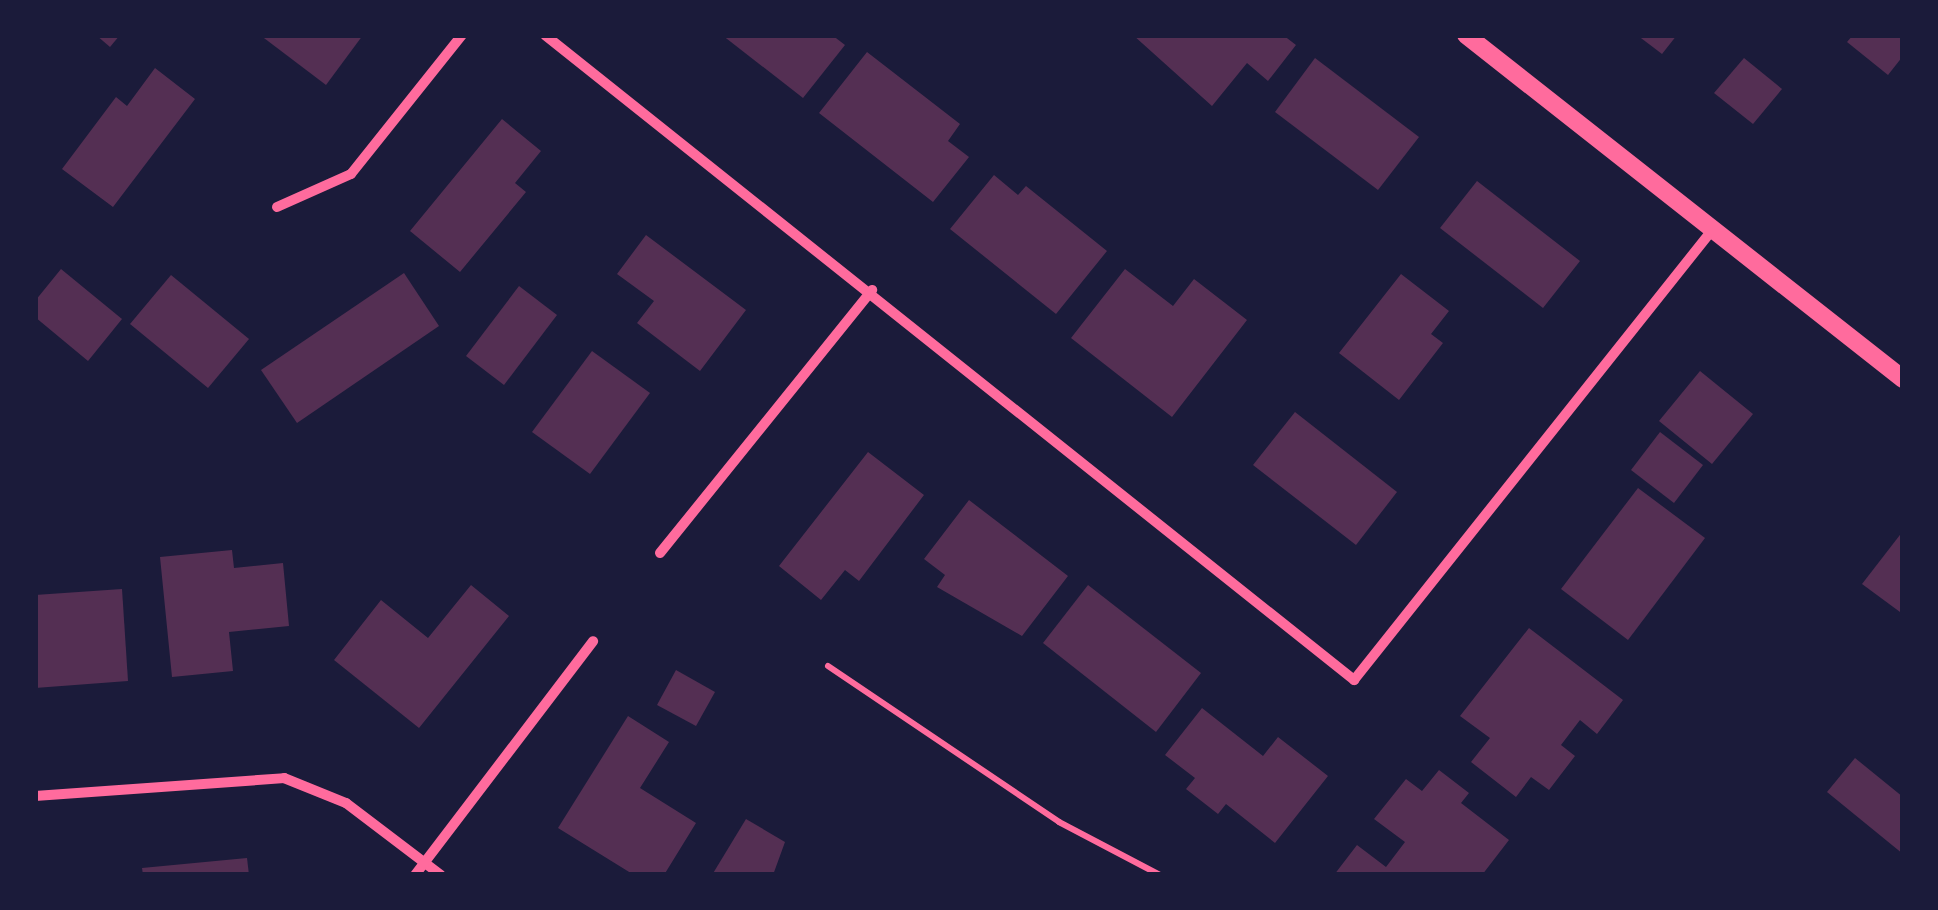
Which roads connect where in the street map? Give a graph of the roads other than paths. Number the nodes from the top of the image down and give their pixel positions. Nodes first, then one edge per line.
1 (462, 35) edge
2 (545, 35) edge
3 (1466, 35) edge
4 (277, 207) dead end
5 (1713, 230) junction
6 (872, 290) junction
7 (1903, 379) edge
8 (660, 553) dead end
9 (594, 640) dead end
10 (35, 796) edge
11 (425, 863) junction
12 (415, 875) edge
13 (441, 875) edge

1 - 4 street
2 - 6 street
3 - 5 street
5 - 6 street
5 - 7 street
6 - 8 street
9 - 11 street
10 - 11 street
11 - 12 street
11 - 13 street

